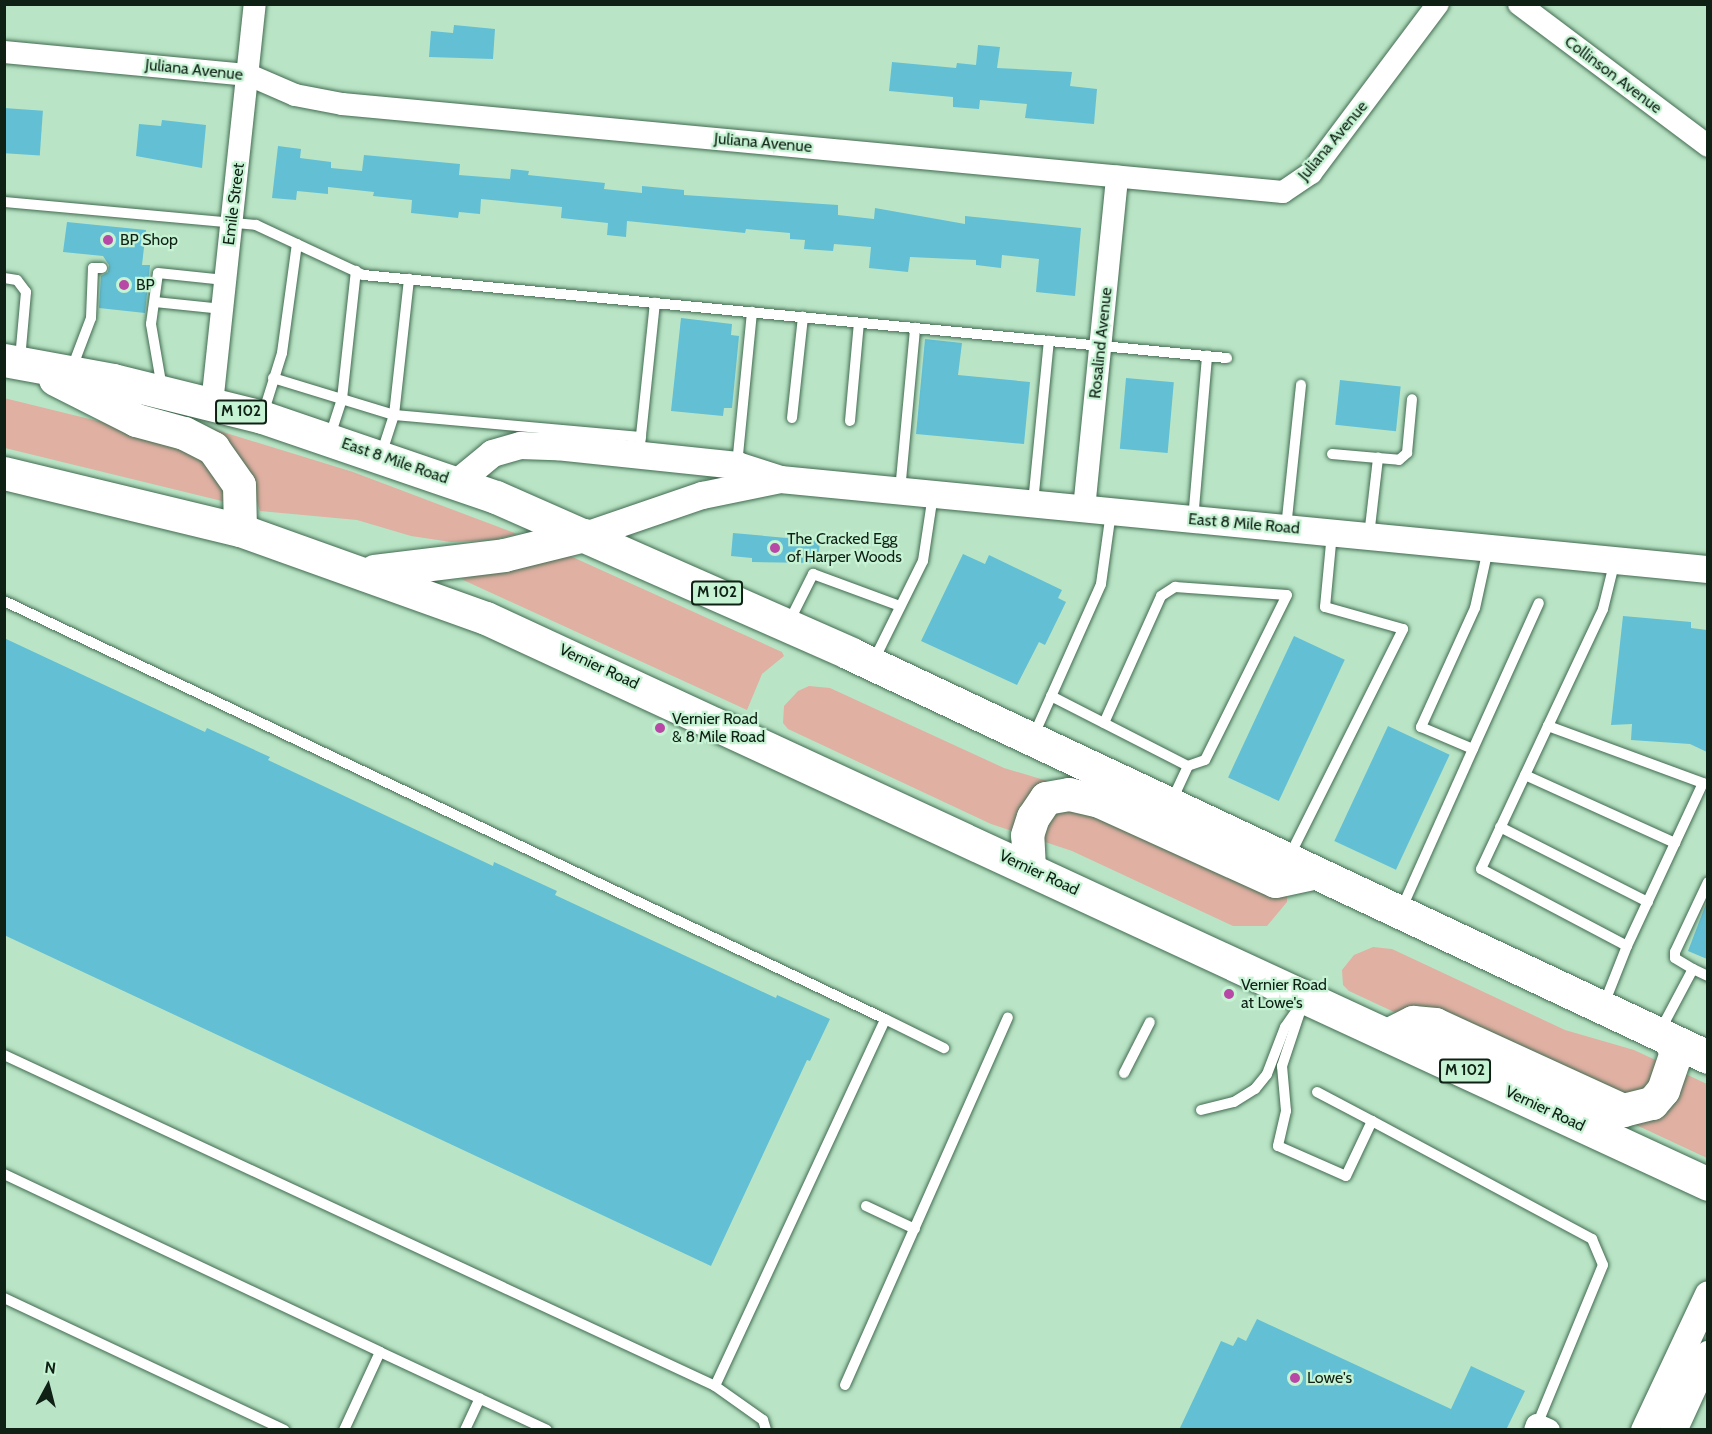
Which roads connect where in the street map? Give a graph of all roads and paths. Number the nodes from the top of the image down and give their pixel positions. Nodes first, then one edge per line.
1 (255, 4) edge
2 (1438, 4) edge
3 (1519, 4) edge
4 (4, 52) edge
5 (249, 75) junction
6 (1707, 146) edge
7 (1117, 177) junction
8 (4, 202) edge
9 (232, 223) junction
10 (297, 244) junction
11 (102, 268) dead end
12 (356, 271) junction
13 (4, 278) edge
14 (409, 279) junction
15 (225, 280) junction
16 (655, 303) junction
17 (151, 306) junction
18 (222, 309) junction
19 (752, 312) junction
20 (803, 317) junction
21 (859, 323) junction
22 (915, 328) junction
23 (1049, 341) junction
24 (1101, 346) junction
25 (1207, 356) junction
26 (1227, 358) dead end
27 (12, 361) edge
28 (71, 371) junction
29 (273, 378) junction
30 (1301, 385) dead end
31 (163, 391) junction
32 (342, 399) junction
33 (1412, 399) dead end
34 (212, 404) junction
35 (394, 415) junction
36 (262, 417) junction
37 (792, 418) dead end
38 (850, 421) dead end
39 (329, 438) junction
40 (640, 446) junction
41 (1332, 454) dead end
42 (381, 455) junction
43 (1378, 458) junction
44 (737, 465) junction
45 (4, 473) edge
46 (780, 479) junction
47 (457, 482) junction
48 (900, 491) junction
49 (933, 495) junction
50 (1033, 504) junction
51 (1084, 509) junction
52 (1111, 512) junction
53 (1193, 520) junction
54 (1286, 528) junction
55 (240, 530) junction
56 (1332, 533) junction
57 (585, 535) junction
58 (1369, 537) junction
59 (1488, 548) junction
60 (1615, 560) junction
61 (1707, 569) edge
62 (366, 572) junction
63 (4, 601) edge
64 (1539, 603) dead end
65 (900, 606) junction
66 (787, 626) junction
67 (872, 665) junction
68 (1051, 696) junction
69 (1104, 723) junction
70 (1548, 726) junction
71 (1032, 740) junction
72 (1473, 749) junction
73 (1188, 766) junction
74 (1525, 775) junction
75 (1705, 784) edge
76 (1169, 806) junction
77 (1500, 827) junction
78 (1675, 843) junction
79 (1300, 867) junction
80 (1029, 868) junction
81 (1707, 882) edge
82 (1648, 902) junction
83 (1400, 913) junction
84 (1627, 946) junction
85 (1693, 969) junction
86 (1707, 976) edge
87 (1305, 997) junction
88 (1603, 1008) junction
89 (1008, 1017) dead end
90 (885, 1019) junction
91 (1150, 1022) dead end
92 (1387, 1035) junction
93 (1664, 1036) junction
94 (944, 1048) dead end
95 (4, 1055) edge
96 (1707, 1057) edge
97 (1124, 1073) dead end
98 (1317, 1092) dead end
99 (1201, 1110) dead end
100 (1372, 1121) junction
101 (4, 1174) edge
102 (1707, 1184) edge
103 (866, 1206) dead end
104 (915, 1229) junction
105 (1707, 1294) edge
106 (4, 1298) edge
107 (380, 1352) junction
108 (1707, 1354) edge
109 (845, 1384) dead end
110 (715, 1386) junction
111 (480, 1398) junction
112 (278, 1428) edge
113 (1540, 1428) edge
114 (344, 1430) edge
115 (465, 1430) edge
116 (547, 1430) edge
117 (766, 1430) edge
118 (1644, 1430) edge
119 (1673, 1430) edge

1 - 5 street, Emile Street
2 - 7 street, Juliana Avenue
3 - 6 street, Collinson Avenue
4 - 5 street, Juliana Avenue
5 - 7 street, Juliana Avenue
5 - 9 street, Emile Street
7 - 24 street, Rosalind Avenue
8 - 9 lane
9 - 10 lane
9 - 15 street, Emile Street
10 - 12 lane
10 - 29 lane
11 - 28 lane
12 - 14 lane
12 - 32 lane
13 - 27 lane
14 - 16 lane
14 - 35 lane
15 - 17 lane
15 - 18 street, Emile Street
16 - 19 lane
16 - 40 lane
17 - 18 lane
17 - 31 lane
18 - 34 street, Emile Street
19 - 20 lane
19 - 44 lane
20 - 21 lane
20 - 37 lane
21 - 22 lane
21 - 38 lane
22 - 23 lane
22 - 48 lane
23 - 24 lane
23 - 50 lane
24 - 25 lane
24 - 51 street, Rosalind Avenue
25 - 26 lane
25 - 53 lane
27 - 28 highway, East 8 Mile Road / M 102
27 - 55 highway
28 - 31 highway, East 8 Mile Road / M 102
29 - 32 lane
29 - 36 lane
30 - 54 lane
31 - 34 highway, East 8 Mile Road / M 102
32 - 35 lane
32 - 39 lane
33 - 43 lane
34 - 36 highway, East 8 Mile Road / M 102
35 - 40 lane
35 - 42 lane
36 - 39 highway, East 8 Mile Road / M 102
39 - 42 highway, East 8 Mile Road / M 102
40 - 44 street, East 8 Mile Road
40 - 47 street, East 8 Mile Road
41 - 43 lane
42 - 47 highway, East 8 Mile Road / M 102
43 - 58 lane
44 - 46 street, East 8 Mile Road
45 - 55 highway, M 102
46 - 48 street, East 8 Mile Road
46 - 57 street, East 8 Mile Road
47 - 57 highway, M 102
48 - 49 street, East 8 Mile Road
49 - 50 street, East 8 Mile Road
49 - 65 lane
50 - 51 street, East 8 Mile Road
51 - 52 street, East 8 Mile Road
52 - 53 street, East 8 Mile Road
52 - 68 lane
53 - 54 street, East 8 Mile Road
54 - 56 street, East 8 Mile Road
55 - 62 highway, M 102
56 - 58 street, East 8 Mile Road
56 - 79 lane
57 - 62 highway
57 - 66 highway, M 102
58 - 59 street, East 8 Mile Road
59 - 60 street, East 8 Mile Road
59 - 72 lane
60 - 61 street, East 8 Mile Road
60 - 70 lane
62 - 80 highway, Vernier Road / M 102
63 - 90 lane
64 - 72 lane
65 - 66 lane
65 - 67 lane
66 - 67 highway, M 102
67 - 71 highway, M 102
68 - 69 lane
68 - 71 lane
69 - 73 lane
69 - 73 lane
70 - 74 lane
70 - 75 lane
71 - 76 highway, M 102
72 - 83 lane
73 - 76 lane
74 - 77 lane
74 - 78 lane
75 - 78 lane
76 - 79 highway, M 102
77 - 82 lane
77 - 84 lane
78 - 82 lane
79 - 80 highway
79 - 83 highway, M 102
80 - 87 highway, Vernier Road / M 102
81 - 85 lane
82 - 84 lane
83 - 88 highway, M 102
84 - 88 lane
85 - 86 lane
85 - 93 lane
87 - 92 highway, Vernier Road / M 102
87 - 99 lane
87 - 100 lane
88 - 93 highway, M 102
89 - 104 lane
90 - 94 lane
90 - 110 lane
91 - 97 lane
92 - 93 highway
92 - 102 highway, Vernier Road / M 102
93 - 96 highway, M 102
95 - 110 lane
98 - 100 lane
100 - 113 lane
101 - 107 lane
103 - 104 lane
104 - 109 lane
105 - 118 street
106 - 112 lane
107 - 111 lane
107 - 114 lane
108 - 119 street
110 - 117 lane
111 - 115 lane
111 - 116 lane

